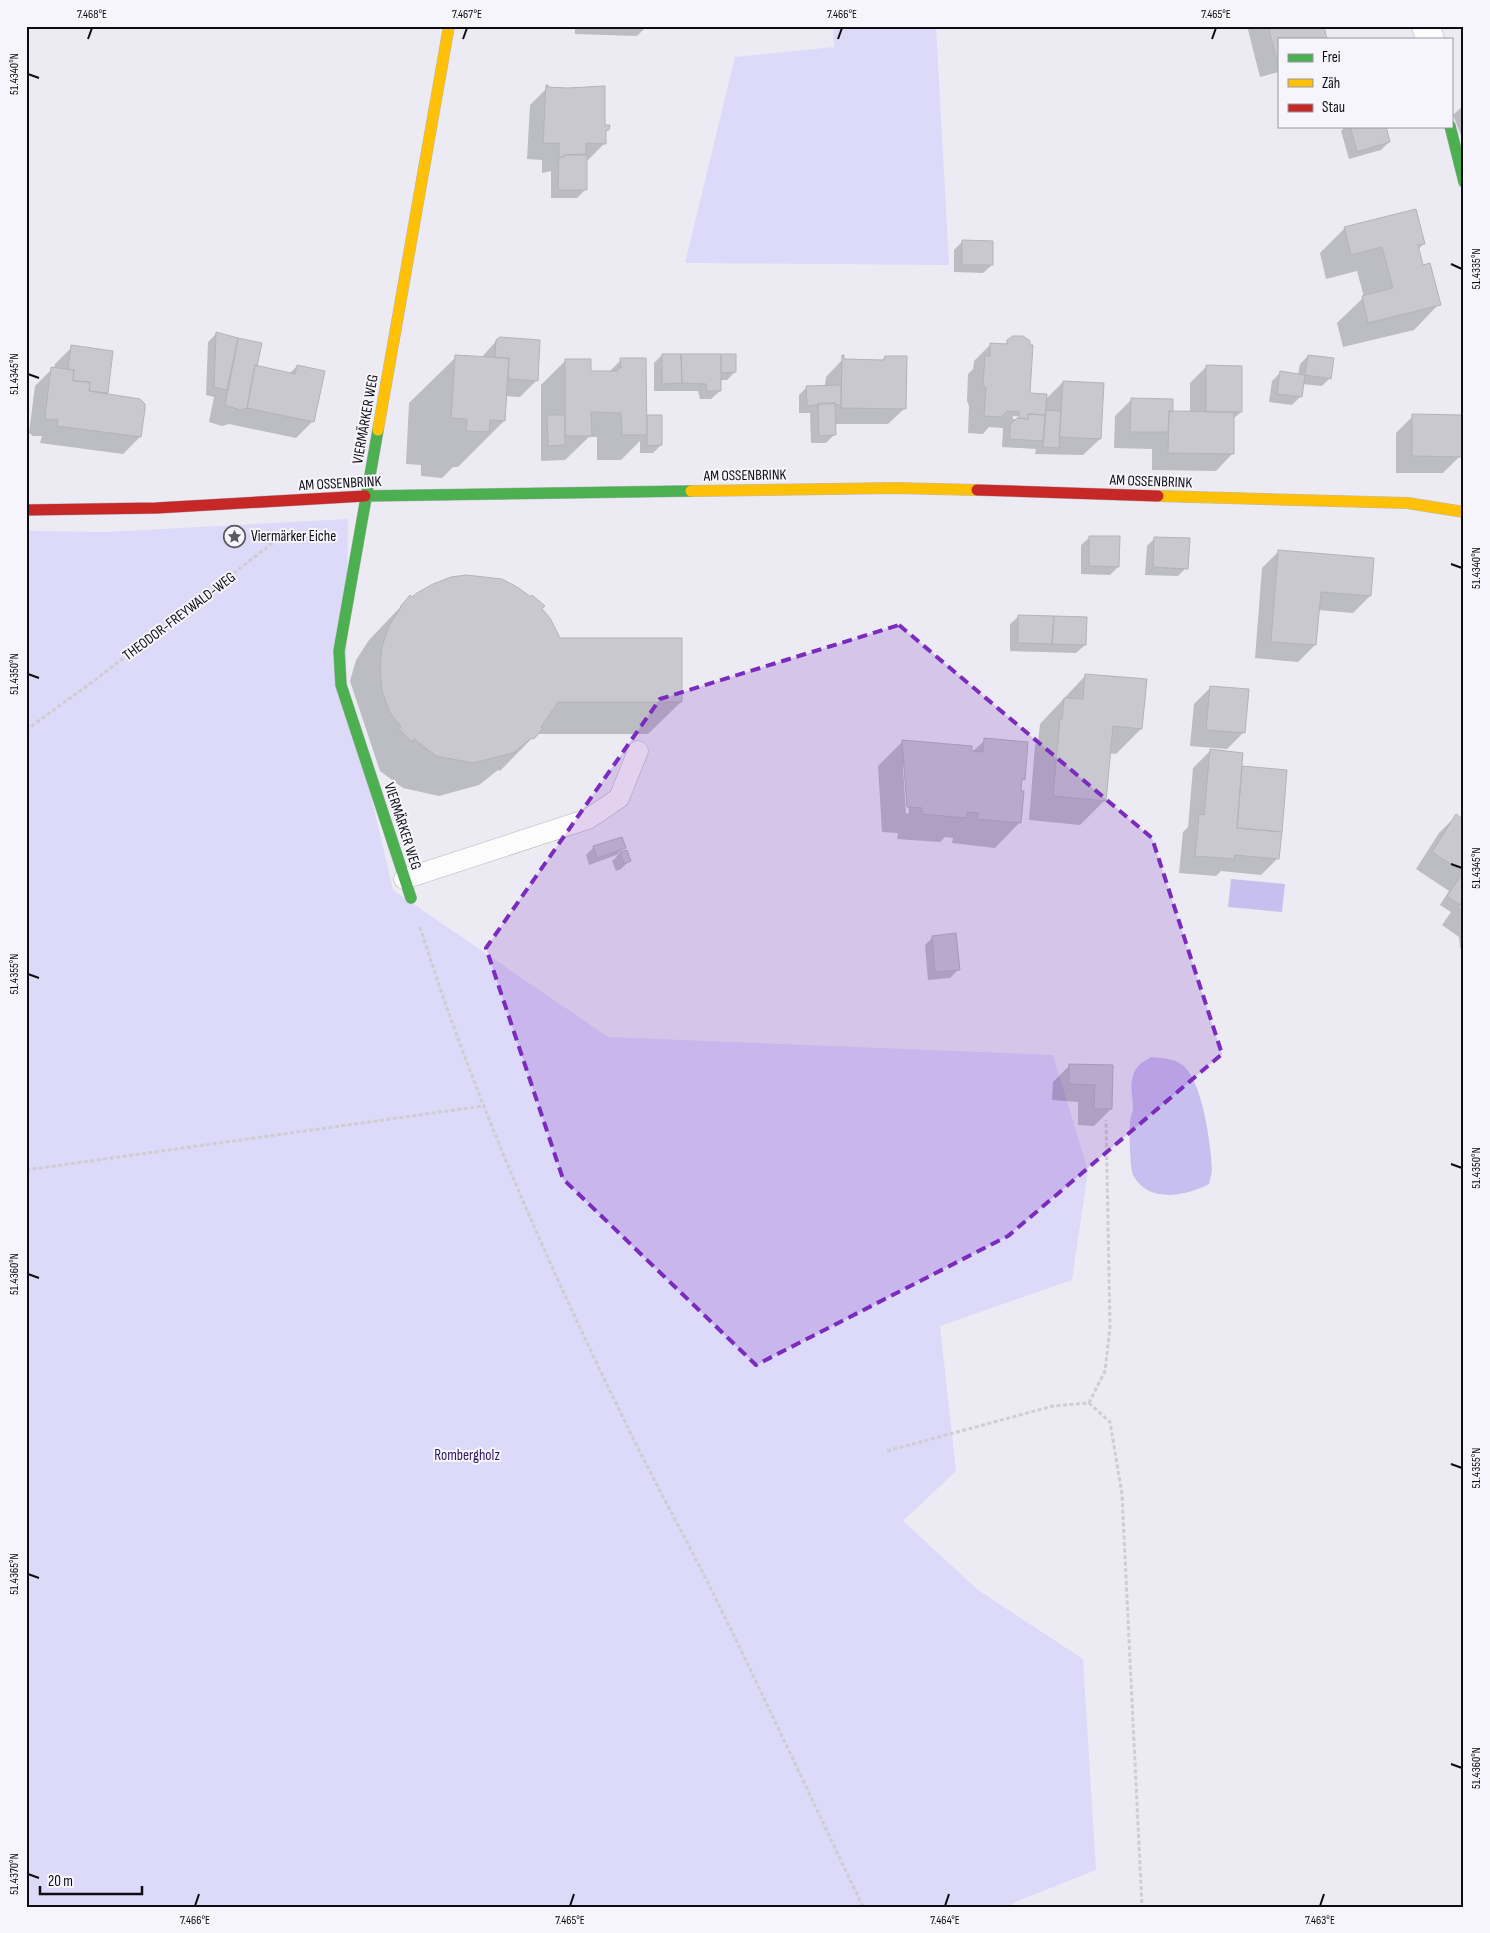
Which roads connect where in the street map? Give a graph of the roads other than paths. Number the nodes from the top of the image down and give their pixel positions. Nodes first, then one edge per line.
1 (449, 26) edge
2 (1426, 26) edge
3 (1430, 38) edge
4 (1450, 128) edge
5 (1464, 182) edge
6 (366, 496) junction
7 (26, 510) edge
8 (1464, 512) edge
9 (638, 751) dead end
10 (404, 879) junction
11 (411, 898) road end

1 - 6 street, VIERMÄRKER WEG
2 - 3 street
4 - 5 street
6 - 7 street, AM OSSENBRINK
6 - 8 street, AM OSSENBRINK
6 - 10 street, VIERMÄRKER WEG
9 - 10 lane
10 - 11 street, VIERMÄRKER WEG

